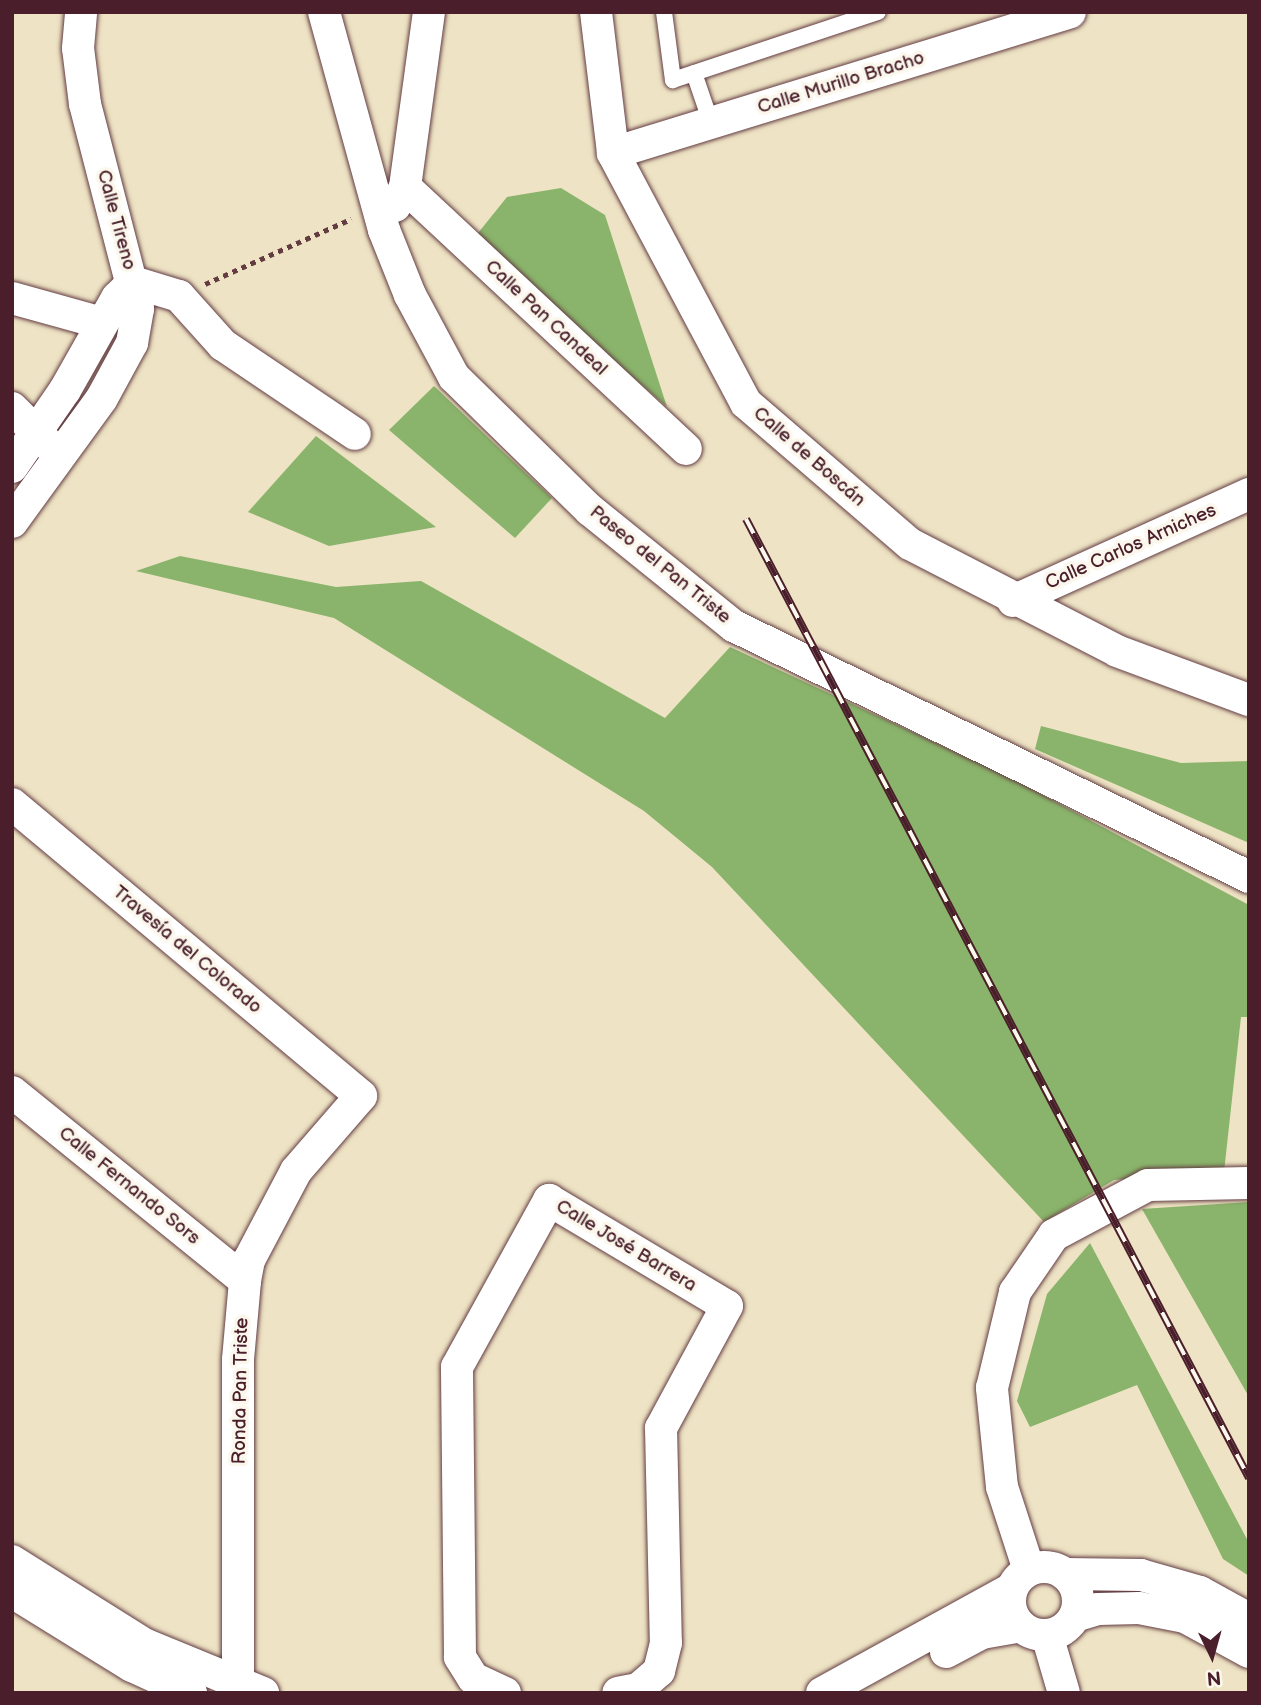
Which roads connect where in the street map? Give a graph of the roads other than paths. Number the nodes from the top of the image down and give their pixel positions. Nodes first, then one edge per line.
1 (81, 12) edge
2 (324, 12) edge
3 (429, 12) edge
4 (596, 12) edge
5 (664, 12) edge
6 (878, 12) edge
7 (1070, 12) edge
8 (694, 73) junction
9 (711, 123) junction
10 (613, 153) junction
11 (405, 187) junction
12 (380, 219) junction
13 (133, 282) junction
14 (12, 298) edge
15 (102, 323) junction
16 (12, 408) edge
17 (35, 434) junction
18 (355, 434) dead end
19 (686, 449) dead end
20 (63, 457) junction
21 (12, 467) edge
22 (1249, 494) edge
23 (12, 522) edge
24 (1013, 601) junction
25 (1249, 701) edge
26 (12, 804) edge
27 (1249, 877) edge
28 (12, 1092) edge
29 (361, 1096) joint
30 (1249, 1183) edge
31 (245, 1281) junction
32 (12, 1561) edge
33 (1065, 1574) junction
34 (1020, 1580) junction
35 (12, 1592) edge
36 (1075, 1616) junction
37 (1249, 1619) edge
38 (1033, 1631) junction
39 (1249, 1652) edge
40 (250, 1687) edge
41 (191, 1693) edge
42 (505, 1693) edge
43 (618, 1693) edge
44 (822, 1693) edge
45 (869, 1693) edge
46 (1064, 1693) edge

1 - 13 street, Calle Tireno
2 - 12 street, Paseo del Pan Triste
3 - 11 street
4 - 10 street, Calle de Boscán
5 - 8 lane
6 - 8 lane
7 - 9 street, Calle Murillo Bracho
8 - 9 lane
9 - 10 street, Calle Murillo Bracho
10 - 24 street, Calle de Boscán
11 - 12 street
11 - 19 street, Calle Pan Candeal
12 - 27 street, Paseo del Pan Triste
13 - 15 street
13 - 18 street, Calle Tireno
13 - 20 street
14 - 15 street
15 - 17 street
16 - 17 street
17 - 20 street
17 - 21 street
20 - 23 street
22 - 24 street, Calle Carlos Arniches
24 - 25 street, Calle de Boscán
26 - 29 street, Travesía del Colorado
28 - 31 street, Calle Fernando Sors
29 - 31 street, Ronda Pan Triste
30 - 34 street
31 - 40 street, Ronda Pan Triste
32 - 40 street
33 - 34 street
33 - 36 street
33 - 37 street
34 - 38 street
34 - 44 street
35 - 41 street
36 - 38 street
36 - 39 street
38 - 45 street
38 - 46 street
42 - 43 street, Calle José Barrera

